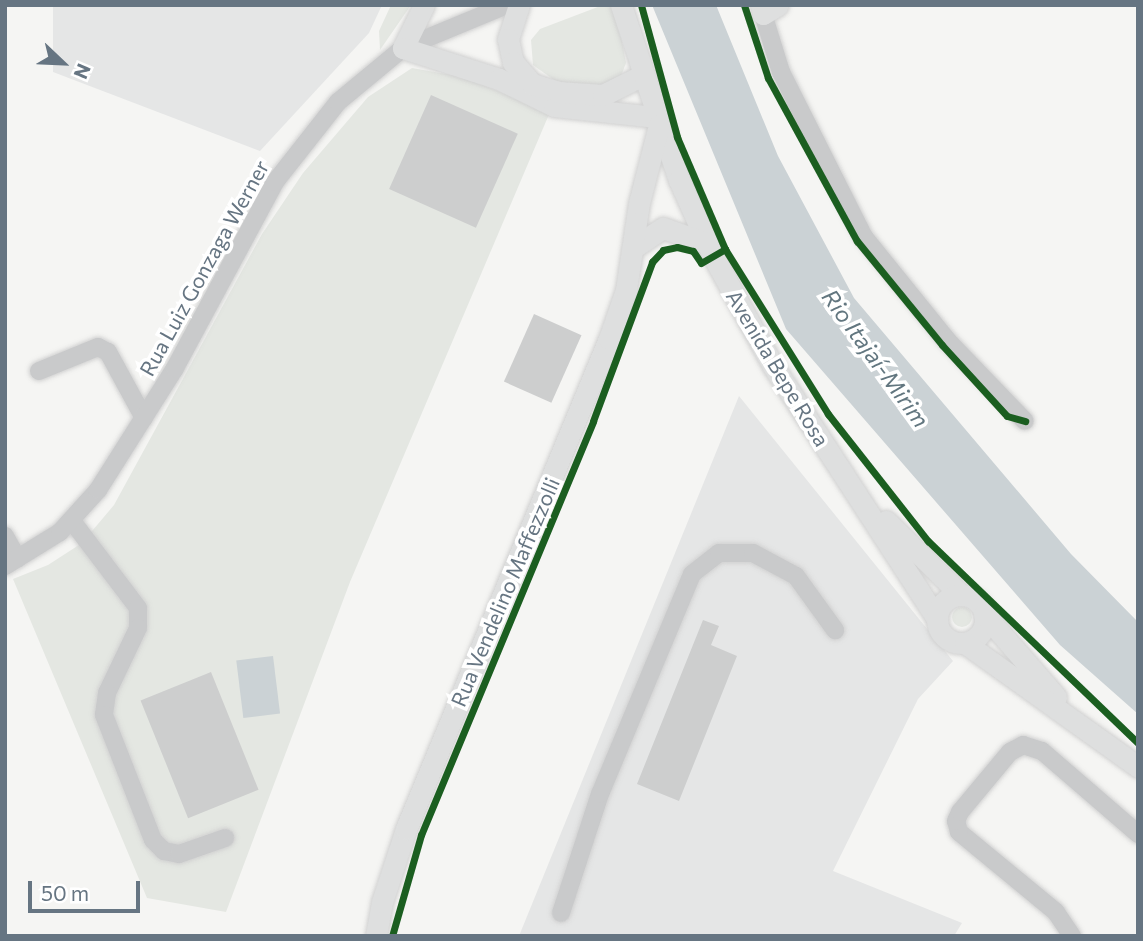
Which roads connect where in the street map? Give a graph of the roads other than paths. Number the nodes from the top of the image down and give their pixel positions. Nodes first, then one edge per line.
1 (424, 5) edge
2 (507, 5) edge
3 (519, 5) edge
4 (621, 5) edge
5 (767, 8) edge
6 (403, 48) junction
7 (643, 75) junction
8 (658, 121) junction
9 (706, 243) junction
10 (633, 248) junction
11 (39, 371) dead end
12 (144, 418) junction
13 (1025, 421) dead end
14 (854, 490) junction
15 (72, 520) junction
16 (5, 536) edge
17 (11, 563) edge
18 (961, 595) junction
19 (984, 614) junction
20 (937, 619) junction
21 (835, 630) dead end
22 (965, 643) junction
23 (1073, 717) junction
24 (1138, 767) edge
25 (1138, 834) edge
26 (225, 838) dead end
27 (561, 913) dead end
28 (376, 936) edge
29 (1072, 936) edge

1 - 6 main road
2 - 6 street, Rua Luiz Gonzaga Werner
3 - 7 main road
4 - 7 main road, Avenida Bepe Rosa
5 - 13 street
6 - 8 main road
6 - 12 street, Rua Luiz Gonzaga Werner
7 - 8 main road, Avenida Bepe Rosa
8 - 9 main road, Avenida Bepe Rosa
8 - 10 main road, Rua Vendelino Maffezzolli
9 - 10 main road
9 - 14 main road, Avenida Bepe Rosa
10 - 28 main road, Rua Vendelino Maffezzolli
11 - 12 street
12 - 15 street, Rua Luiz Gonzaga Werner
14 - 18 main road, Avenida Bepe Rosa
14 - 20 main road, Avenida Bepe Rosa
15 - 17 street, Rua Luiz Gonzaga Werner
15 - 26 street
16 - 17 street
18 - 19 main road
18 - 20 main road
19 - 22 main road
19 - 23 main road
20 - 22 main road
21 - 27 street
22 - 23 main road
23 - 24 main road
25 - 29 street

